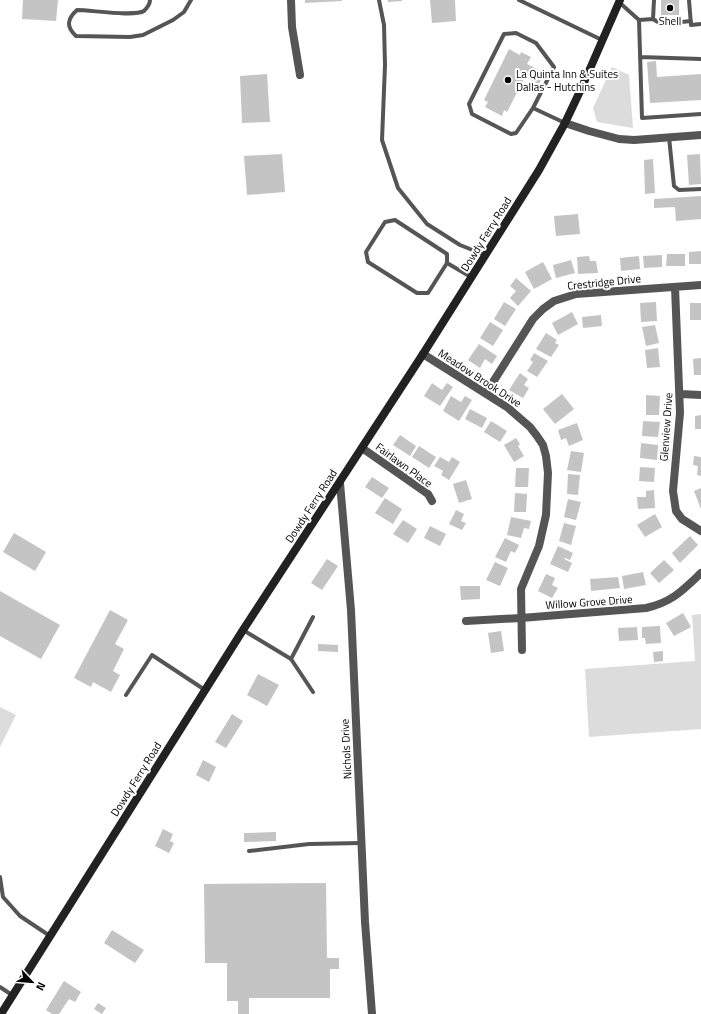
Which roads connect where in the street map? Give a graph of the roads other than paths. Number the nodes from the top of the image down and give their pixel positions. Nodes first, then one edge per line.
1 (150, 0) edge
2 (191, 0) edge
3 (291, 0) edge
4 (379, 0) edge
5 (519, 0) edge
6 (654, 0) edge
7 (689, 0) edge
8 (620, 1) edge
9 (653, 19) junction
10 (639, 20) junction
11 (690, 21) junction
12 (701, 24) edge
13 (603, 40) junction
14 (640, 57) junction
15 (701, 59) edge
16 (300, 75) dead end
17 (533, 108) junction
18 (701, 114) edge
19 (565, 123) junction
20 (701, 135) edge
21 (669, 137) junction
22 (701, 189) edge
23 (485, 255) junction
24 (447, 263) junction
25 (471, 277) junction
26 (701, 285) edge
27 (675, 287) junction
28 (423, 354) junction
29 (486, 394) junction
30 (680, 394) junction
31 (701, 395) edge
32 (362, 448) junction
33 (340, 483) junction
34 (432, 501) dead end
35 (701, 531) edge
36 (701, 573) edge
37 (312, 617) dead end
38 (521, 618) junction
39 (466, 621) dead end
40 (243, 630) junction
41 (522, 650) dead end
42 (291, 659) junction
43 (205, 690) junction
44 (313, 692) dead end
45 (126, 694) dead end
46 (361, 843) junction
47 (249, 851) dead end
48 (0, 877) edge
49 (50, 936) junction
50 (0, 987) edge
51 (12, 995) junction
52 (1, 1014) edge
53 (372, 1014) edge

1 - 2 lane
3 - 16 street
4 - 23 lane
5 - 13 lane
6 - 9 lane
7 - 11 lane
8 - 10 lane
8 - 13 street, Dowdy Ferry Road
9 - 10 lane
9 - 11 lane
10 - 14 lane
11 - 12 lane
13 - 19 street, Dowdy Ferry Road
14 - 15 lane
14 - 18 lane
17 - 17 lane
17 - 19 lane
19 - 21 street
19 - 23 street, Dowdy Ferry Road
20 - 21 street
21 - 22 lane
23 - 25 street, Dowdy Ferry Road
24 - 24 lane
24 - 25 lane
25 - 28 street, Dowdy Ferry Road
26 - 27 street, Crestridge Drive
27 - 29 street, Crestridge Drive
27 - 30 street, Glenview Drive
28 - 29 street, Meadow Brook Drive
28 - 32 street, Dowdy Ferry Road
29 - 38 street, Meadow Brook Drive
30 - 31 street
30 - 35 street, Glenview Drive
32 - 33 street, Dowdy Ferry Road
32 - 34 street, Fairlawn Place
33 - 40 street, Dowdy Ferry Road
33 - 46 street, Nichols Drive
36 - 38 street, Willow Grove Drive
37 - 42 lane
38 - 39 street, Willow Grove Drive
38 - 41 street, Meadow Brook Drive
40 - 42 lane
40 - 43 street, Dowdy Ferry Road
42 - 44 lane
43 - 45 lane
43 - 49 street, Dowdy Ferry Road
46 - 47 lane
46 - 53 street, Nichols Drive
48 - 49 lane
49 - 51 street, Dowdy Ferry Road
50 - 51 lane
51 - 52 street, Dowdy Ferry Road

